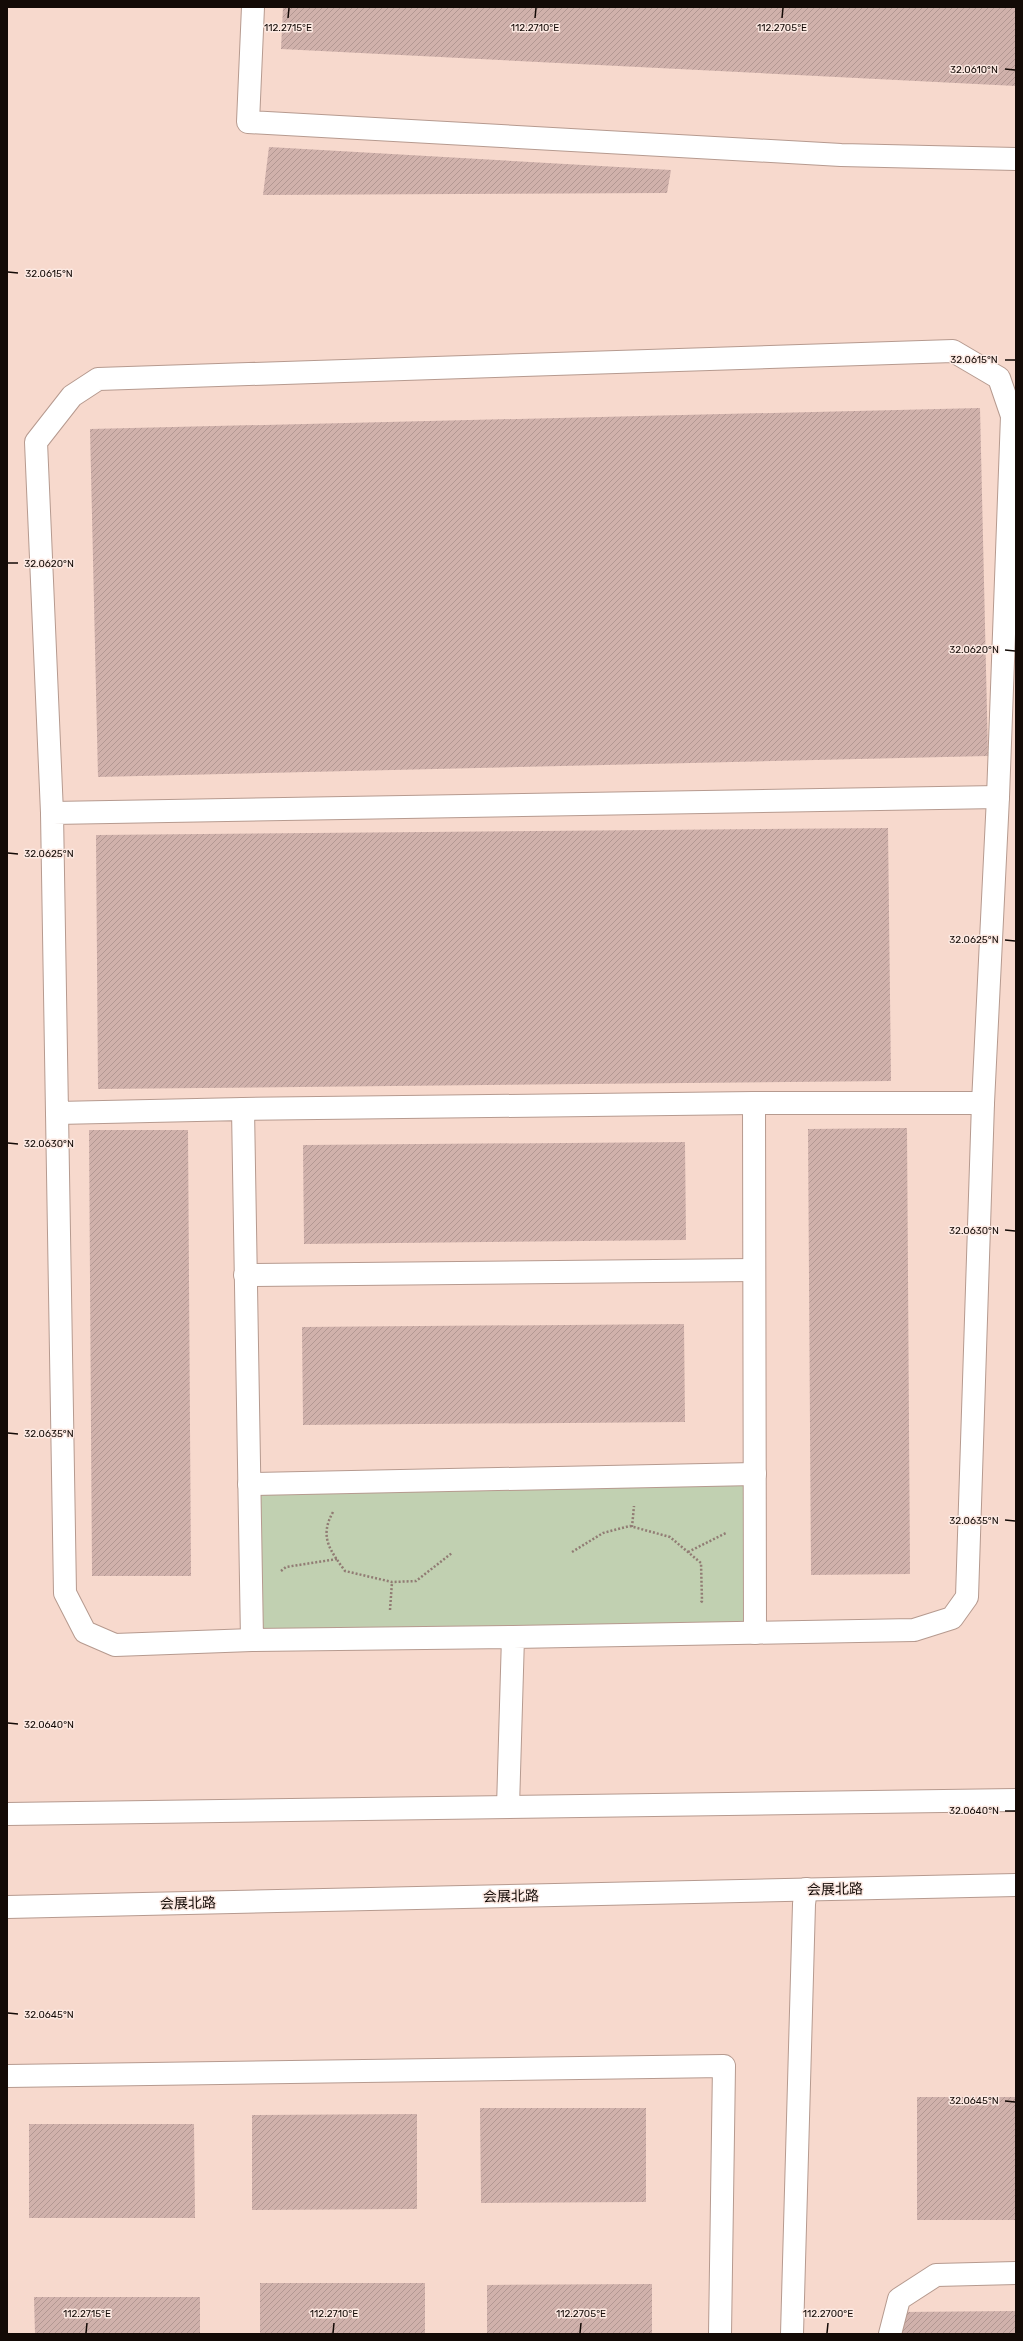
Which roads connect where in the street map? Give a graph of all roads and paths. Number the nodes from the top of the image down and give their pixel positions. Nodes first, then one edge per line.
1 (253, 7) edge
2 (1016, 159) edge
3 (998, 797) junction
4 (52, 813) junction
5 (754, 1103) junction
6 (982, 1103) junction
7 (243, 1110) junction
8 (57, 1113) junction
9 (754, 1270) junction
10 (245, 1275) junction
11 (755, 1474) junction
12 (366, 1482) junction
13 (249, 1484) junction
14 (755, 1518) junction
15 (572, 1552) dead end
16 (688, 1552) junction
17 (452, 1553) dead end
18 (337, 1559) junction
19 (251, 1594) junction
20 (755, 1633) junction
21 (683, 1634) junction
22 (513, 1637) junction
23 (252, 1640) junction
24 (1016, 1800) edge
25 (508, 1807) junction
26 (7, 1814) edge
27 (1016, 1885) edge
28 (806, 1889) junction
29 (7, 1906) edge
30 (7, 2076) edge
31 (1016, 2273) edge
32 (720, 2334) edge
33 (792, 2334) edge
34 (890, 2334) edge

1 - 2 main road
3 - 4 main road
3 - 4 main road
3 - 6 main road
4 - 8 main road
5 - 6 main road
5 - 7 main road
5 - 9 main road
6 - 20 main road
7 - 8 main road
7 - 10 main road
8 - 23 main road
9 - 10 main road
9 - 11 main road
10 - 13 main road
11 - 12 main road
11 - 14 main road
12 - 13 main road
12 - 18 path
13 - 19 main road
14 - 16 path
14 - 20 main road
15 - 16 path
16 - 21 path
17 - 18 path
18 - 19 path
19 - 23 main road
20 - 21 main road
21 - 22 main road
22 - 23 main road
22 - 25 main road
24 - 25 main road
25 - 26 main road
27 - 28 main road, 会展北路
28 - 29 main road, 会展北路
28 - 33 main road
30 - 32 main road
31 - 34 main road

